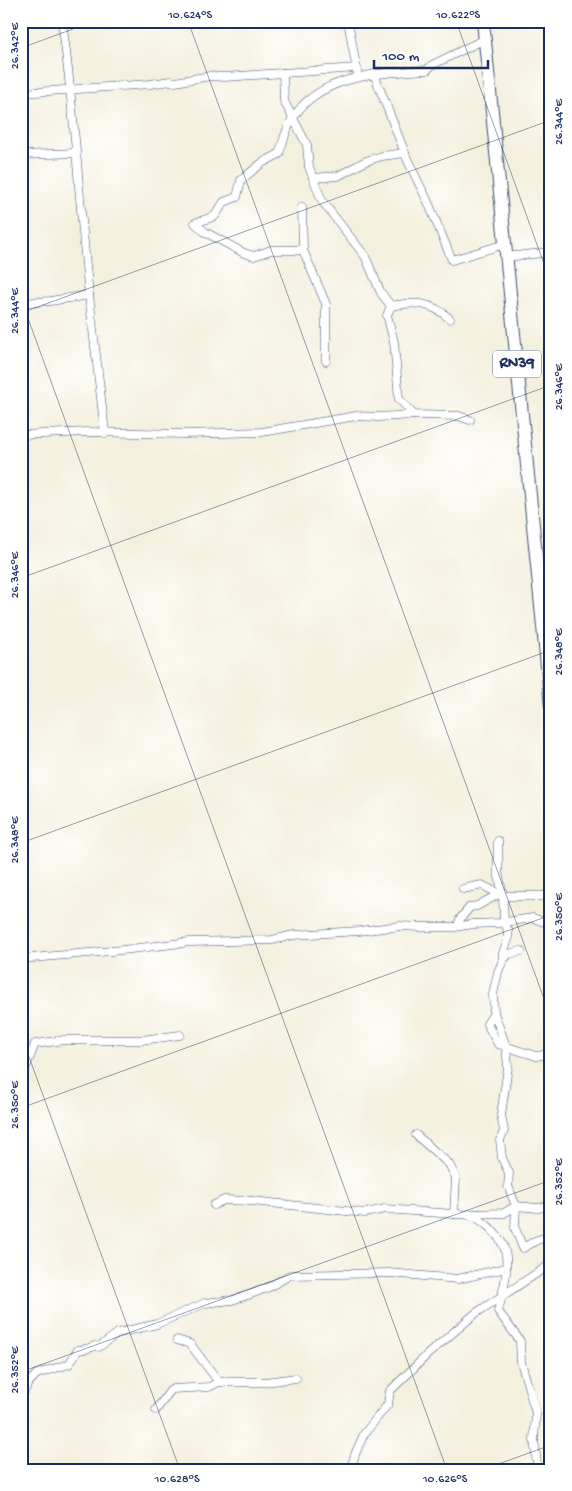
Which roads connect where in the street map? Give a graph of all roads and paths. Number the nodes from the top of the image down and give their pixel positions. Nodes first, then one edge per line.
1 (62, 21) edge
2 (348, 21) edge
3 (483, 21) edge
4 (485, 39) junction
5 (356, 68) junction
6 (283, 73) junction
7 (374, 74) junction
8 (358, 76) junction
9 (71, 89) junction
10 (21, 92) edge
11 (292, 118) junction
12 (77, 153) junction
13 (405, 153) junction
14 (21, 155) edge
15 (313, 178) junction
16 (302, 207) dead end
17 (303, 250) junction
18 (506, 250) junction
19 (551, 252) edge
20 (89, 295) junction
21 (21, 303) edge
22 (391, 306) junction
23 (450, 319) dead end
24 (326, 361) dead end
25 (414, 414) junction
26 (470, 420) dead end
27 (105, 433) junction
28 (21, 435) edge
29 (550, 702) edge
30 (498, 841) dead end
31 (463, 889) dead end
32 (551, 892) edge
33 (498, 893) junction
34 (551, 920) edge
35 (504, 922) junction
36 (458, 926) junction
37 (521, 951) dead end
38 (21, 959) edge
39 (503, 960) junction
40 (180, 1035) dead end
41 (506, 1046) junction
42 (551, 1054) edge
43 (21, 1079) edge
44 (416, 1135) dead end
45 (214, 1204) dead end
46 (516, 1206) junction
47 (551, 1206) edge
48 (454, 1214) junction
49 (470, 1214) junction
50 (551, 1236) edge
51 (551, 1264) edge
52 (506, 1268) junction
53 (503, 1297) junction
54 (177, 1340) dead end
55 (296, 1378) dead end
56 (219, 1382) junction
57 (21, 1394) edge
58 (156, 1410) dead end
59 (351, 1469) edge
60 (540, 1470) edge

1 - 9 street
2 - 5 street
3 - 4 highway, RN39
4 - 7 street
4 - 18 highway, RN39
5 - 6 street
5 - 8 street
6 - 9 street
6 - 11 street
7 - 8 street
7 - 13 street
8 - 11 street
9 - 10 street
9 - 12 street
11 - 15 street
11 - 17 street
12 - 14 street
12 - 20 street
13 - 15 street
13 - 18 street
15 - 22 street
16 - 17 street
17 - 24 street
18 - 19 street
18 - 29 highway, RN39
20 - 21 street
20 - 27 street
22 - 23 street
22 - 25 street
25 - 26 street
25 - 27 street
27 - 28 street
30 - 33 street
31 - 33 street
32 - 33 street
33 - 35 street
33 - 36 street
34 - 35 street
35 - 36 street
35 - 39 street
36 - 38 street
37 - 39 street
39 - 41 street
40 - 43 street
41 - 42 street
41 - 46 street
44 - 48 street
45 - 48 street
46 - 47 street
46 - 49 street
46 - 50 street
48 - 49 street
49 - 52 street
51 - 53 street
52 - 53 street
52 - 57 street
53 - 59 street
53 - 60 street
54 - 56 street
55 - 56 street
56 - 58 street

